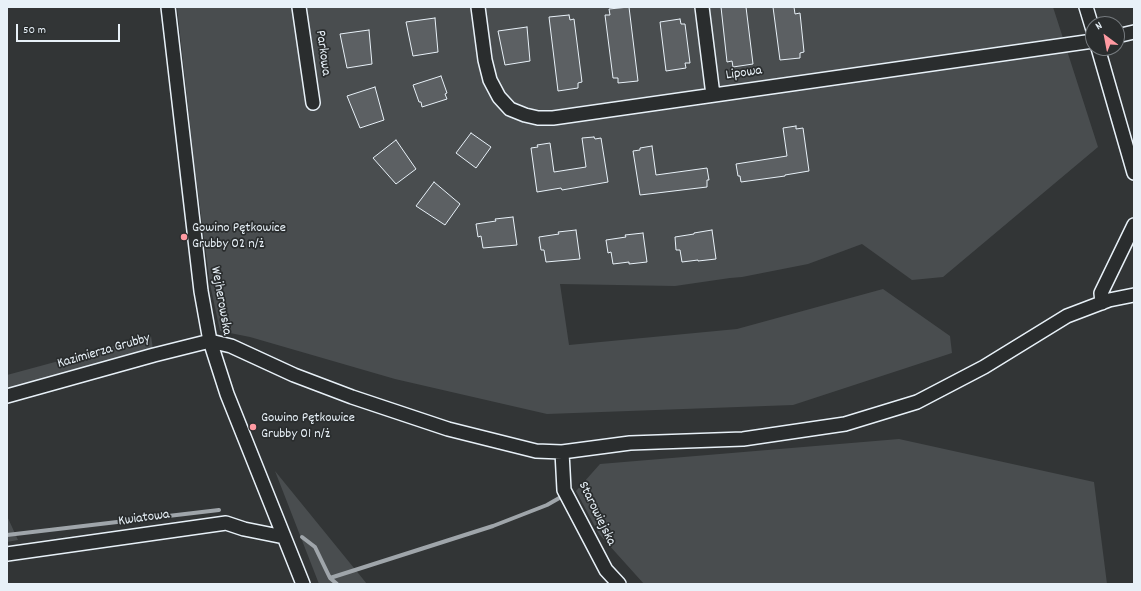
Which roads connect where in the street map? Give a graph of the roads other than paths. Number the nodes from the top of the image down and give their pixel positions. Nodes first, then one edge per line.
1 (168, 7) edge
2 (299, 7) edge
3 (478, 7) edge
4 (702, 7) edge
5 (1085, 42) edge
6 (1100, 56) edge
7 (713, 95) junction
8 (313, 104) dead end
9 (1134, 173) edge
10 (1134, 225) edge
11 (1134, 295) edge
12 (1102, 303) junction
13 (210, 341) junction
14 (7, 396) edge
15 (562, 452) junction
16 (284, 537) junction
17 (7, 554) edge
18 (303, 584) edge
19 (619, 584) edge

1 - 13 street, Wejherowska
2 - 8 street, Parkowa
3 - 7 street, Lipowa
4 - 7 street
5 - 7 street, Lipowa
6 - 9 street
10 - 12 street
11 - 12 street
12 - 15 street
13 - 14 street, Kazimierza Grubby
13 - 15 street
13 - 16 street, Wejherowska
15 - 19 street, Starowiejska
16 - 17 street, Kwiatowa
16 - 18 street, Wejherowska

